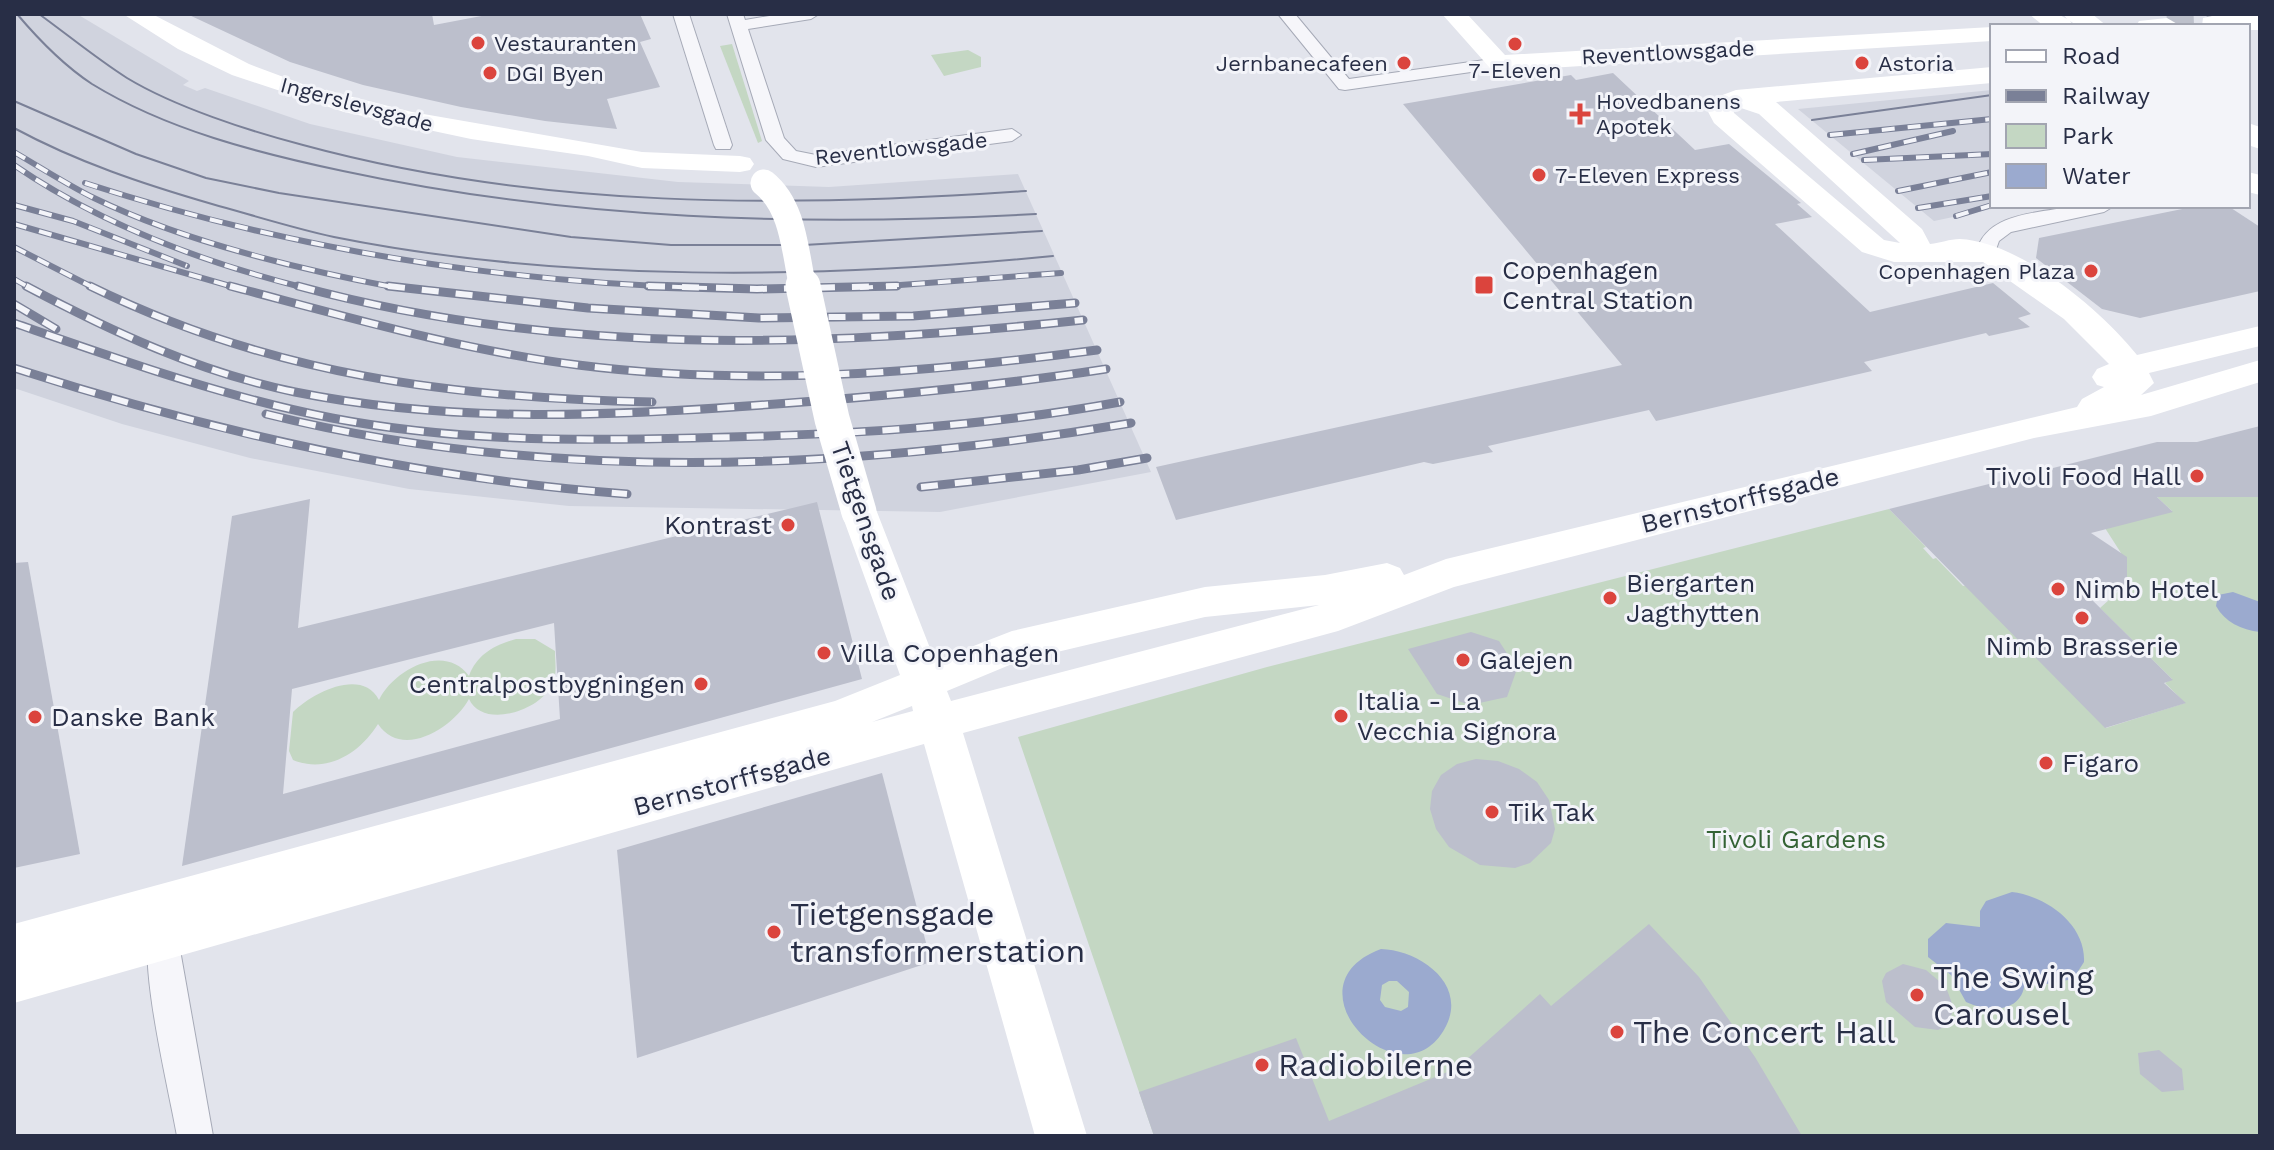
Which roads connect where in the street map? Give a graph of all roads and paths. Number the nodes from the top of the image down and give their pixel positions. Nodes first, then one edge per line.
1 (135, 14) edge
2 (681, 14) edge
3 (811, 14) edge
4 (1286, 14) edge
5 (1454, 14) edge
6 (1975, 14) edge
7 (737, 20) edge
8 (2212, 23) dead end
9 (2260, 23) edge
10 (2010, 24) edge
11 (1990, 34) edge
12 (1499, 63) junction
13 (1990, 75) edge
14 (1012, 135) dead end
15 (732, 154) junction
16 (2094, 208) edge
17 (1983, 253) junction
18 (2260, 336) edge
19 (2131, 367) junction
20 (2260, 371) edge
21 (2071, 419) junction
22 (2034, 426) junction
23 (933, 704) junction
24 (164, 922) junction
25 (14, 947) edge
26 (14, 980) edge
27 (195, 1136) edge
28 (1061, 1136) edge

1 - 15 street, Ingerslevsgade
2 - 15 street
3 - 7 street
4 - 12 street, Reventlowsgade
5 - 12 street
6 - 10 street
7 - 14 street, Reventlowsgade
8 - 9 street
11 - 12 street, Reventlowsgade
13 - 17 street
15 - 23 street, Tietgensgade, bridge
16 - 17 street
17 - 19 street
18 - 19 street, Bernstorffsgade
19 - 21 street
19 - 22 street, Bernstorffsgade
20 - 21 street, Bernstorffsgade
21 - 22 street, Bernstorffsgade
22 - 23 street, Bernstorffsgade
23 - 24 street, Bernstorffsgade
23 - 28 street, Tietgensgade
24 - 25 street, Bernstorffsgade
24 - 26 street, Bernstorffsgade
24 - 27 street

